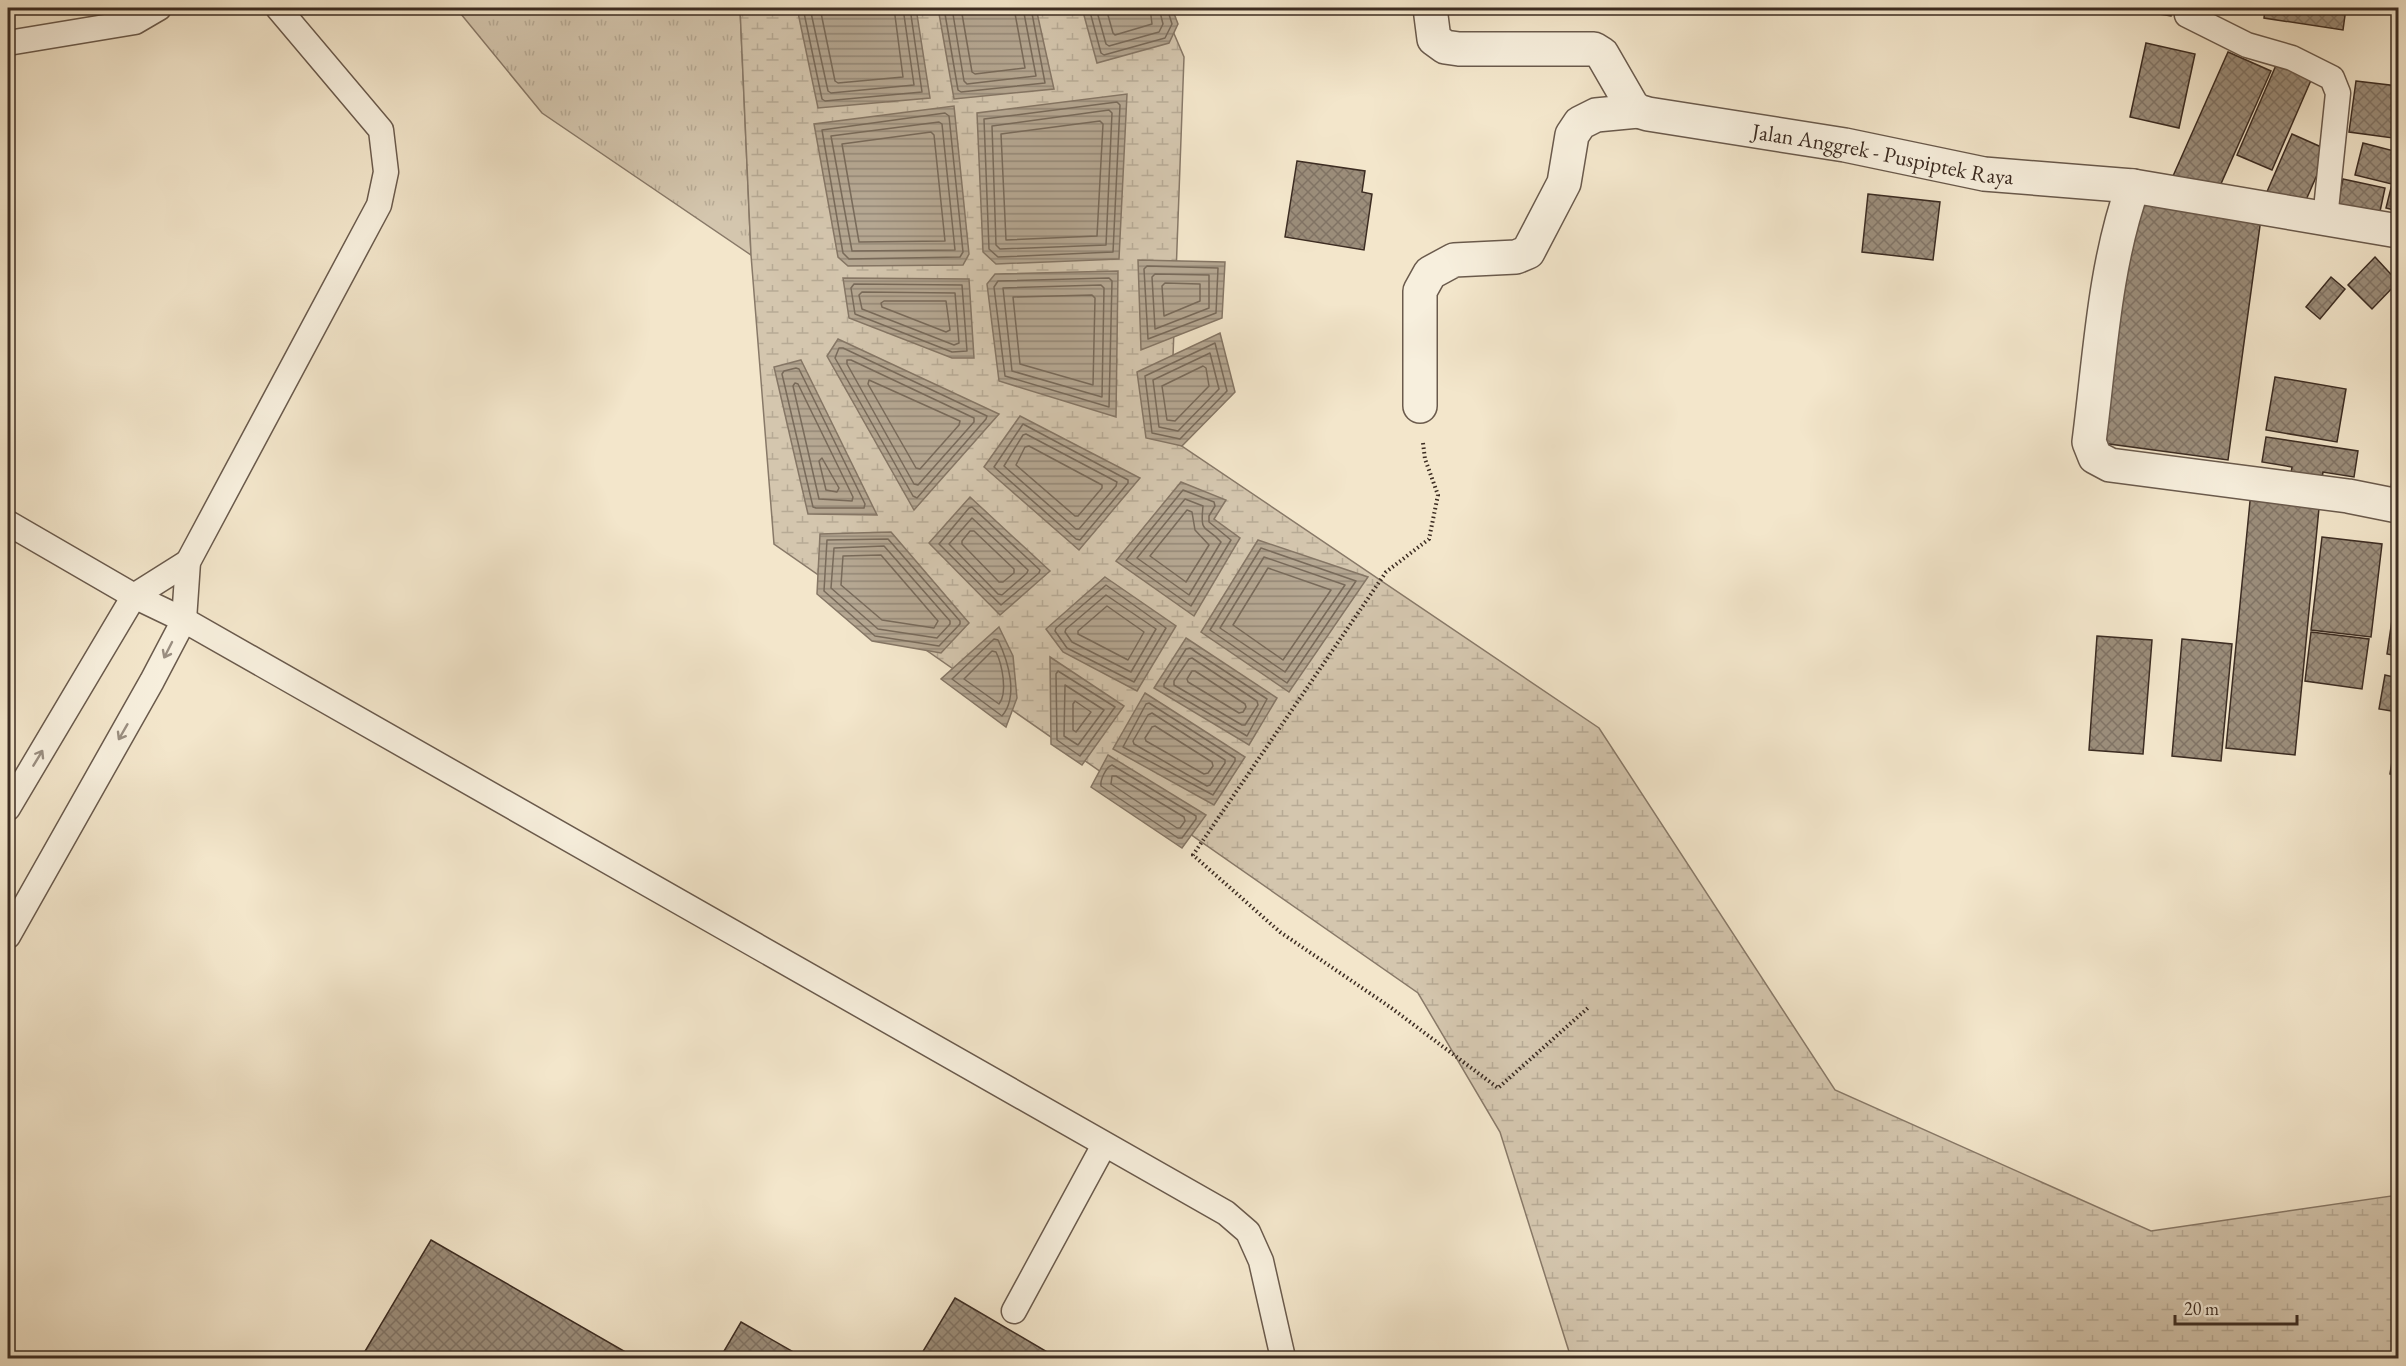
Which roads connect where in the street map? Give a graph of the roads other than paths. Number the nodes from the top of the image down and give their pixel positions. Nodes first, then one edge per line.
1 (159, 8) edge
2 (279, 8) edge
3 (1430, 8) edge
4 (2187, 15) dead end
5 (8, 43) edge
6 (1638, 111) junction
7 (2133, 186) junction
8 (2325, 219) junction
9 (2398, 231) edge
10 (1420, 406) road end
11 (2398, 506) edge
12 (8, 523) edge
13 (188, 562) junction
14 (134, 596) junction
15 (183, 620) junction
16 (8, 808) edge
17 (8, 936) edge
18 (1104, 1145) junction
19 (1014, 1311) dead end
20 (1283, 1359) edge

1 - 5 lane
2 - 13 lane
3 - 6 street
4 - 8 lane
6 - 7 street, Jalan Anggrek - Puspiptek Raya
6 - 10 street, Jalan Anggrek - Puspiptek Raya
7 - 8 street, Jalan Anggrek - Puspiptek Raya
7 - 11 street
8 - 9 street, Jalan Anggrek - Puspiptek Raya
12 - 14 lane
13 - 14 lane
13 - 15 lane
14 - 15 lane
16 -> 14 lane
15 -> 17 lane
15 - 18 lane
18 - 19 lane
18 - 20 lane

